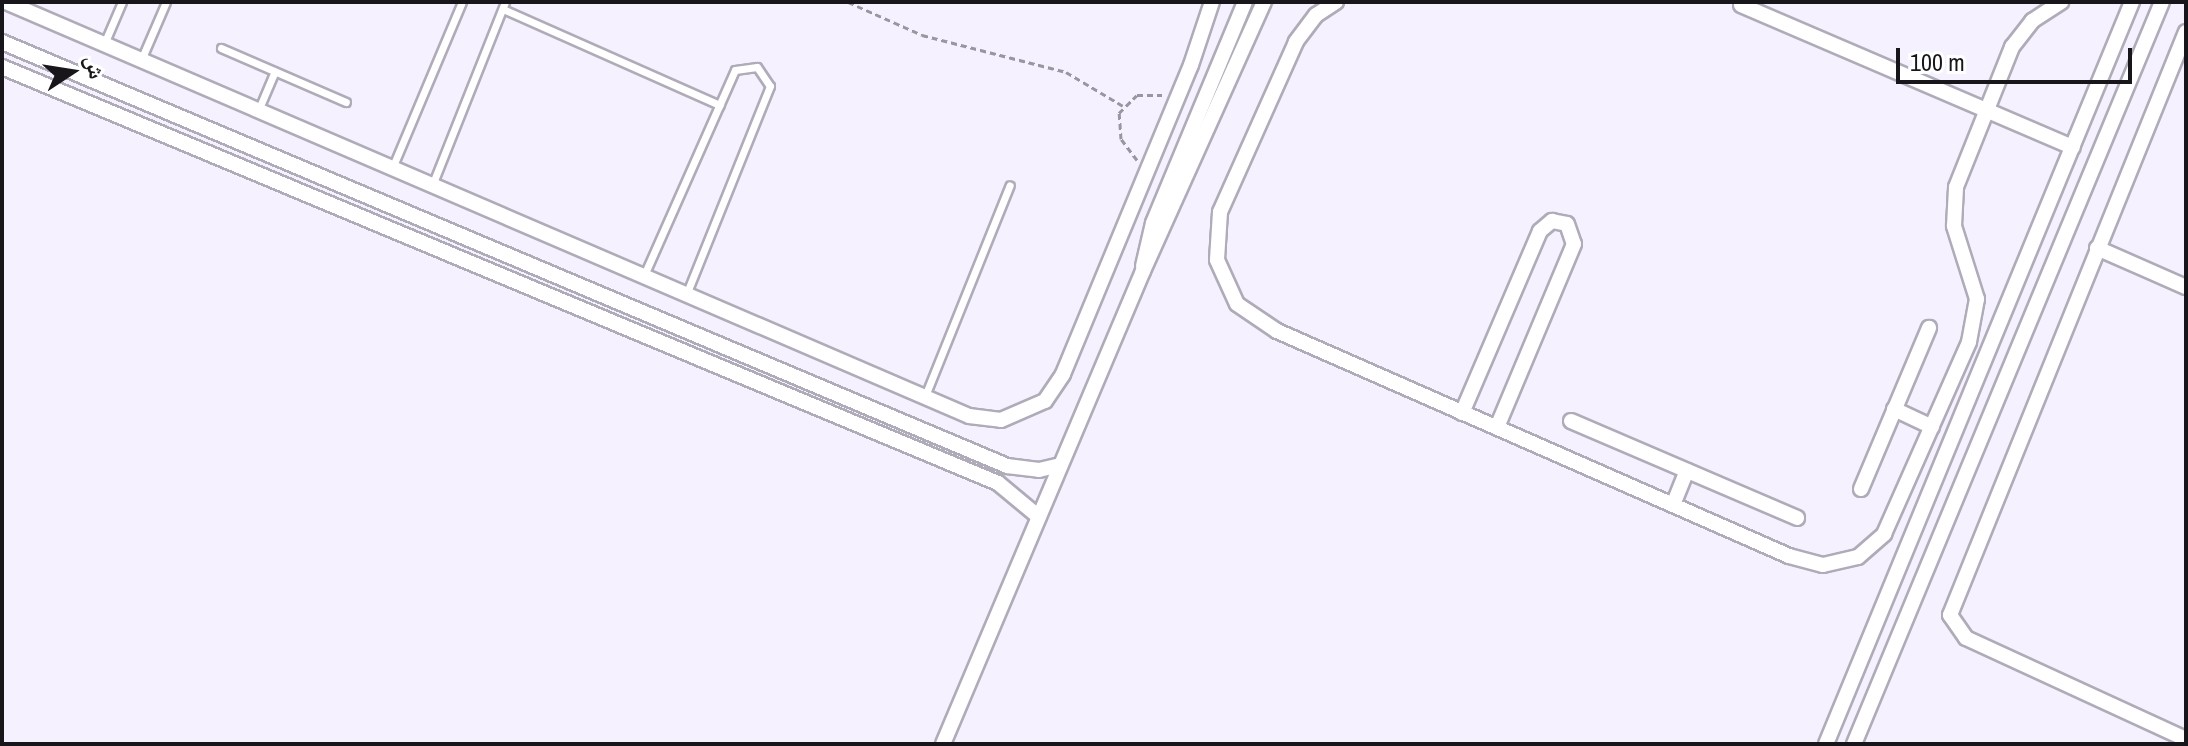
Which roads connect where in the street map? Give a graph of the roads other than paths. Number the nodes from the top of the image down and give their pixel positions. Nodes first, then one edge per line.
1 (6, 2) edge
2 (122, 2) edge
3 (166, 2) edge
4 (462, 2) edge
5 (1212, 2) edge
6 (1245, 2) edge
7 (1264, 2) edge
8 (1336, 2) edge
9 (2061, 2) edge
10 (2132, 2) edge
11 (2162, 2) edge
12 (1741, 5) dead end
13 (504, 6) edge
14 (2186, 32) edge
15 (2, 42) edge
16 (103, 47) junction
17 (221, 48) dead end
18 (48, 62) junction
19 (140, 62) junction
20 (2, 67) edge
21 (275, 71) junction
22 (38, 82) junction
23 (346, 102) dead end
24 (720, 105) junction
25 (1989, 107) junction
26 (258, 111) junction
27 (2073, 147) junction
28 (393, 166) junction
29 (433, 183) junction
30 (1010, 185) dead end
31 (2097, 248) junction
32 (1143, 271) junction
33 (645, 273) junction
34 (2186, 287) edge
35 (687, 292) junction
36 (1929, 328) dead end
37 (925, 396) junction
38 (1894, 409) junction
39 (1462, 413) junction
40 (1571, 421) dead end
41 (1497, 427) junction
42 (1932, 427) junction
43 (1060, 465) junction
44 (1687, 471) junction
45 (1861, 489) dead end
46 (1673, 505) junction
47 (1039, 517) junction
48 (1797, 518) dead end
49 (2186, 739) edge
50 (943, 744) edge
51 (1826, 744) edge
52 (1854, 744) edge

1 - 16 street
2 - 16 lane
3 - 19 lane
4 - 28 lane
5 - 37 street
6 - 32 street
7 - 32 street
8 - 39 street
9 - 25 street
10 - 27 street
11 - 52 street
12 - 25 street
13 - 24 lane
13 - 29 lane
14 - 31 street
15 - 18 street
16 - 19 street
17 - 21 lane
18 - 22 street
18 - 43 street
19 - 26 street
20 - 22 street
21 - 23 lane
21 - 26 lane
22 - 47 street
24 - 33 lane
24 - 35 lane
25 - 27 street
25 - 42 street
26 - 28 street
27 - 51 street
28 - 29 street
29 - 33 street
30 - 37 lane
31 - 34 street
31 - 49 street
32 - 43 street
33 - 35 street
35 - 37 street
36 - 38 street
38 - 42 street
38 - 45 street
39 - 41 street
39 - 41 street
40 - 44 street
41 - 46 street
42 - 46 street
43 - 47 street
44 - 46 street
44 - 48 street
47 - 50 street

